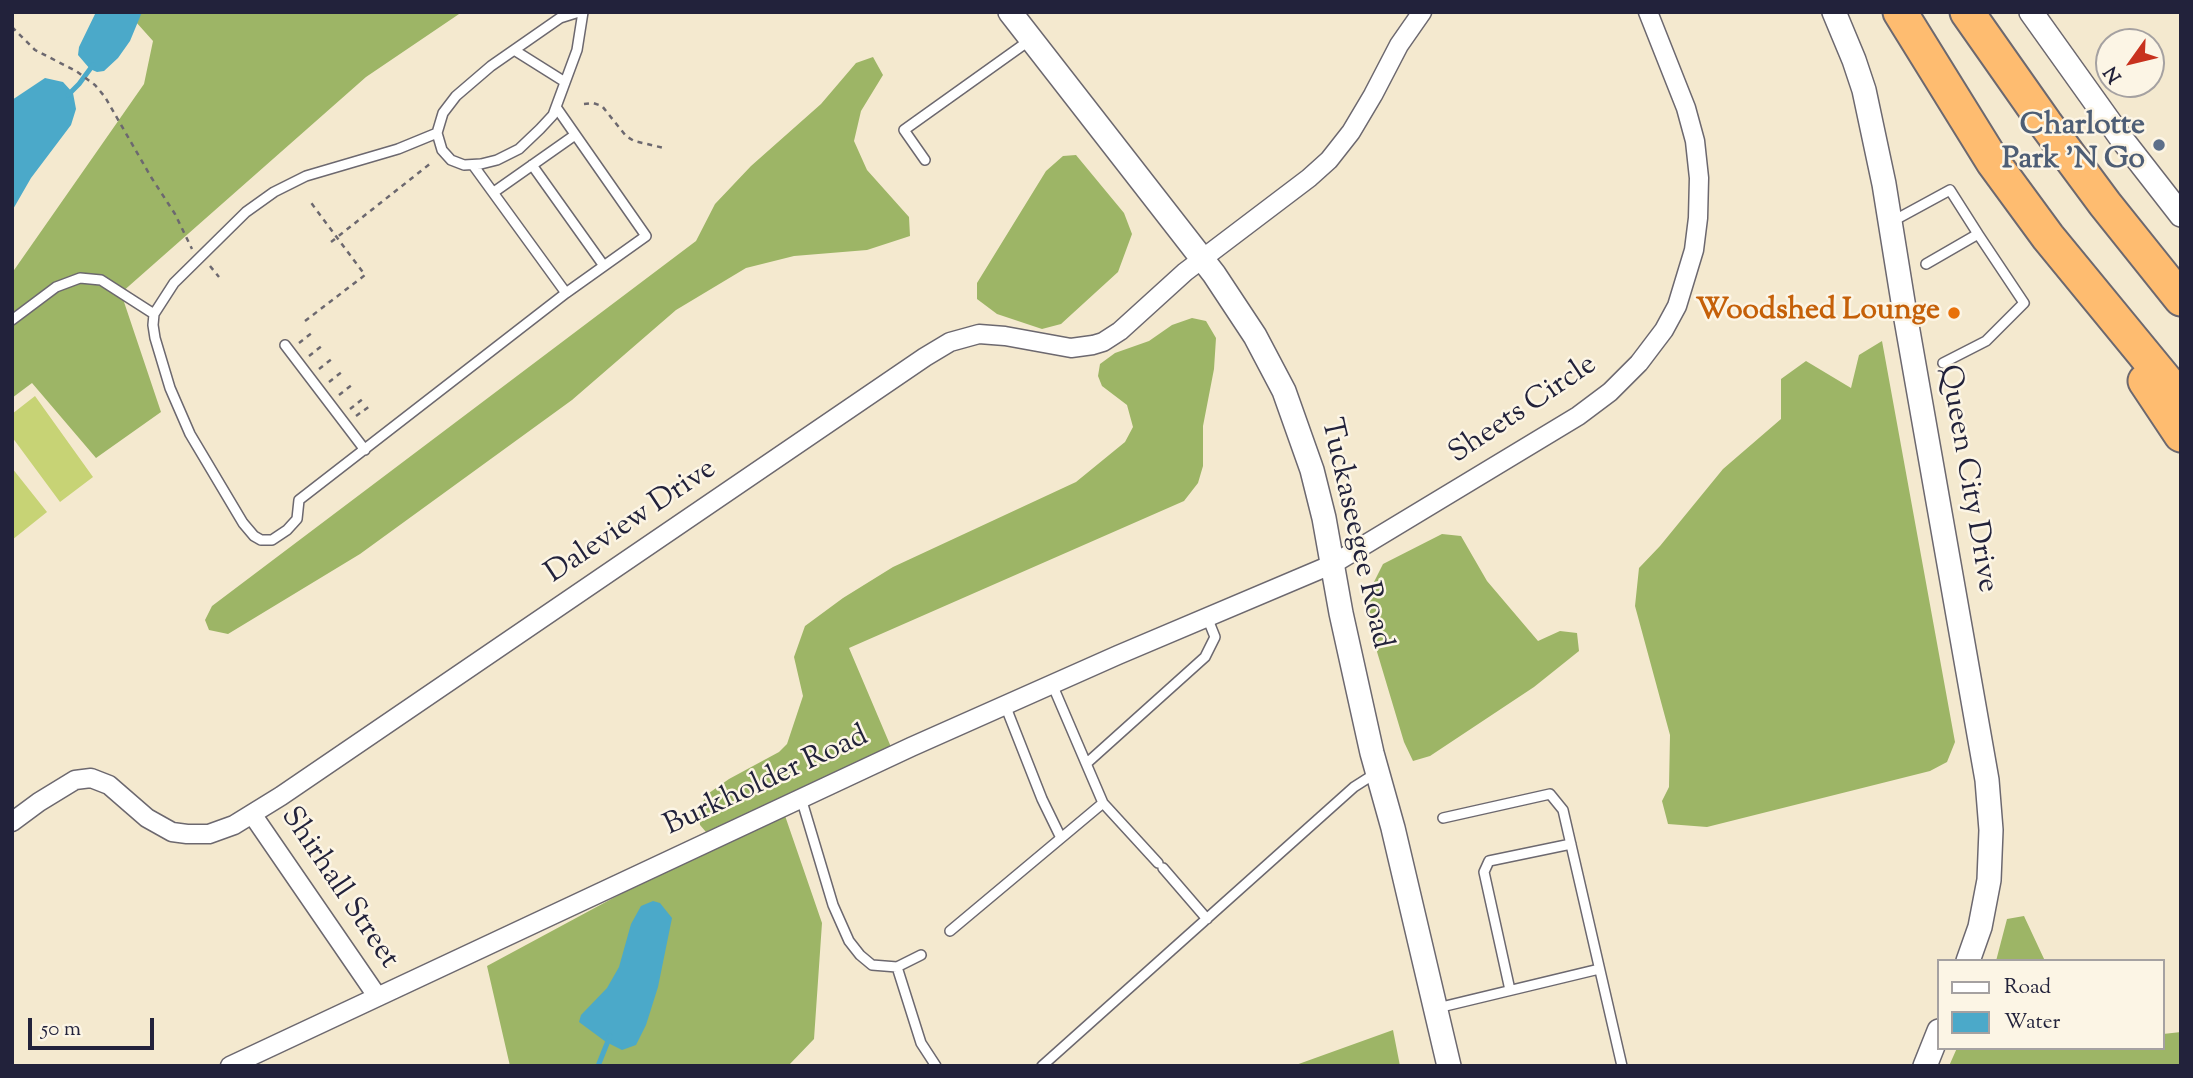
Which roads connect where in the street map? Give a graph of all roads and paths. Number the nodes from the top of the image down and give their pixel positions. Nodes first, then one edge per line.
1 (581, 12) edge
2 (1010, 12) edge
3 (1422, 12) edge
4 (1648, 12) edge
5 (1834, 12) edge
6 (1900, 12) edge
7 (1967, 12) edge
8 (2031, 12) edge
9 (12, 27) edge
10 (1031, 40) junction
11 (514, 50) junction
12 (565, 82) junction
13 (584, 104) dead end
14 (556, 107) junction
15 (437, 133) junction
16 (575, 135) junction
17 (664, 148) dead end
18 (925, 160) dead end
19 (431, 163) dead end
20 (473, 165) junction
21 (532, 165) junction
22 (494, 192) junction
23 (309, 200) dead end
24 (2181, 215) edge
25 (1891, 222) junction
26 (1978, 234) junction
27 (337, 237) junction
28 (2048, 237) junction
29 (331, 242) dead end
30 (201, 257) junction
31 (1202, 259) junction
32 (1926, 264) dead end
33 (604, 265) junction
34 (219, 277) dead end
35 (566, 293) junction
36 (2181, 299) edge
37 (154, 314) junction
38 (12, 320) edge
39 (305, 321) dead end
40 (313, 332) dead end
41 (323, 345) dead end
42 (287, 347) joint
43 (333, 358) dead end
44 (299, 363) junction
45 (1943, 363) dead end
46 (343, 371) dead end
47 (309, 376) junction
48 (353, 384) dead end
49 (319, 390) junction
50 (364, 398) dead end
51 (2181, 399) edge
52 (329, 402) junction
53 (370, 406) dead end
54 (342, 420) junction
55 (2181, 435) edge
56 (365, 450) junction
57 (1333, 564) junction
58 (1207, 617) junction
59 (1052, 684) junction
60 (1005, 705) junction
61 (1087, 763) junction
62 (1377, 772) junction
63 (801, 798) junction
64 (1103, 803) junction
65 (252, 814) junction
66 (1443, 818) dead end
67 (12, 822) edge
68 (1061, 838) junction
69 (1571, 844) junction
70 (1207, 919) junction
71 (950, 931) dead end
72 (922, 955) dead end
73 (1969, 959) edge
74 (897, 967) junction
75 (1599, 969) junction
76 (1510, 990) junction
77 (377, 996) junction
78 (1435, 1008) junction
79 (1938, 1034) edge
80 (230, 1066) edge
81 (936, 1066) edge
82 (1042, 1066) edge
83 (1449, 1066) edge
84 (1622, 1066) edge
85 (1926, 1066) edge

1 - 11 lane
1 - 12 lane
2 - 10 street, Tuckaseegee Road
3 - 31 street
4 - 57 street, Sheets Circle
5 - 25 street, Queen City Drive
6 - 28 highway
7 - 36 highway
8 - 24 street
9 - 30 path
10 - 18 lane
10 - 31 street, Tuckaseegee Road
11 - 12 lane
11 - 15 lane
12 - 14 lane
13 - 17 path
14 - 16 lane
14 - 20 lane
15 - 20 lane
15 - 30 lane
16 - 21 lane
16 - 33 lane
19 - 27 path
20 - 22 lane
21 - 22 lane
21 - 33 lane
22 - 35 lane
23 - 27 path
25 - 26 lane
25 - 73 street, Queen City Drive
26 - 32 lane
26 - 45 lane
27 - 29 path
27 - 39 path
28 - 51 highway
28 - 55 highway
30 - 34 path
30 - 37 lane
31 - 57 street, Tuckaseegee Road
31 - 65 street, Daleview Drive
33 - 35 lane
35 - 56 lane
37 - 38 lane
37 - 56 lane
40 - 42 path
41 - 44 path
42 - 44 lane
43 - 47 path
44 - 47 lane
46 - 49 path
47 - 49 lane
48 - 52 path
49 - 52 lane
50 - 54 path
52 - 54 lane
53 - 54 path
54 - 56 lane
57 - 58 street, Burkholder Road
57 - 62 street, Tuckaseegee Road
58 - 59 street, Burkholder Road
58 - 61 lane
59 - 60 street, Burkholder Road
59 - 61 lane
60 - 63 street, Burkholder Road
60 - 68 lane
61 - 64 lane
62 - 70 lane
62 - 78 street, Tuckaseegee Road
63 - 74 lane
63 - 77 street, Burkholder Road
64 - 68 lane
64 - 70 lane
65 - 67 street, Daleview Drive
65 - 77 street, Shirhall Street
66 - 69 lane
68 - 71 lane
69 - 75 lane
69 - 76 lane
70 - 82 lane
72 - 74 lane
74 - 81 lane
75 - 76 lane
75 - 84 lane
76 - 78 lane
77 - 80 street, Burkholder Road
78 - 83 street, Tuckaseegee Road
79 - 85 street

